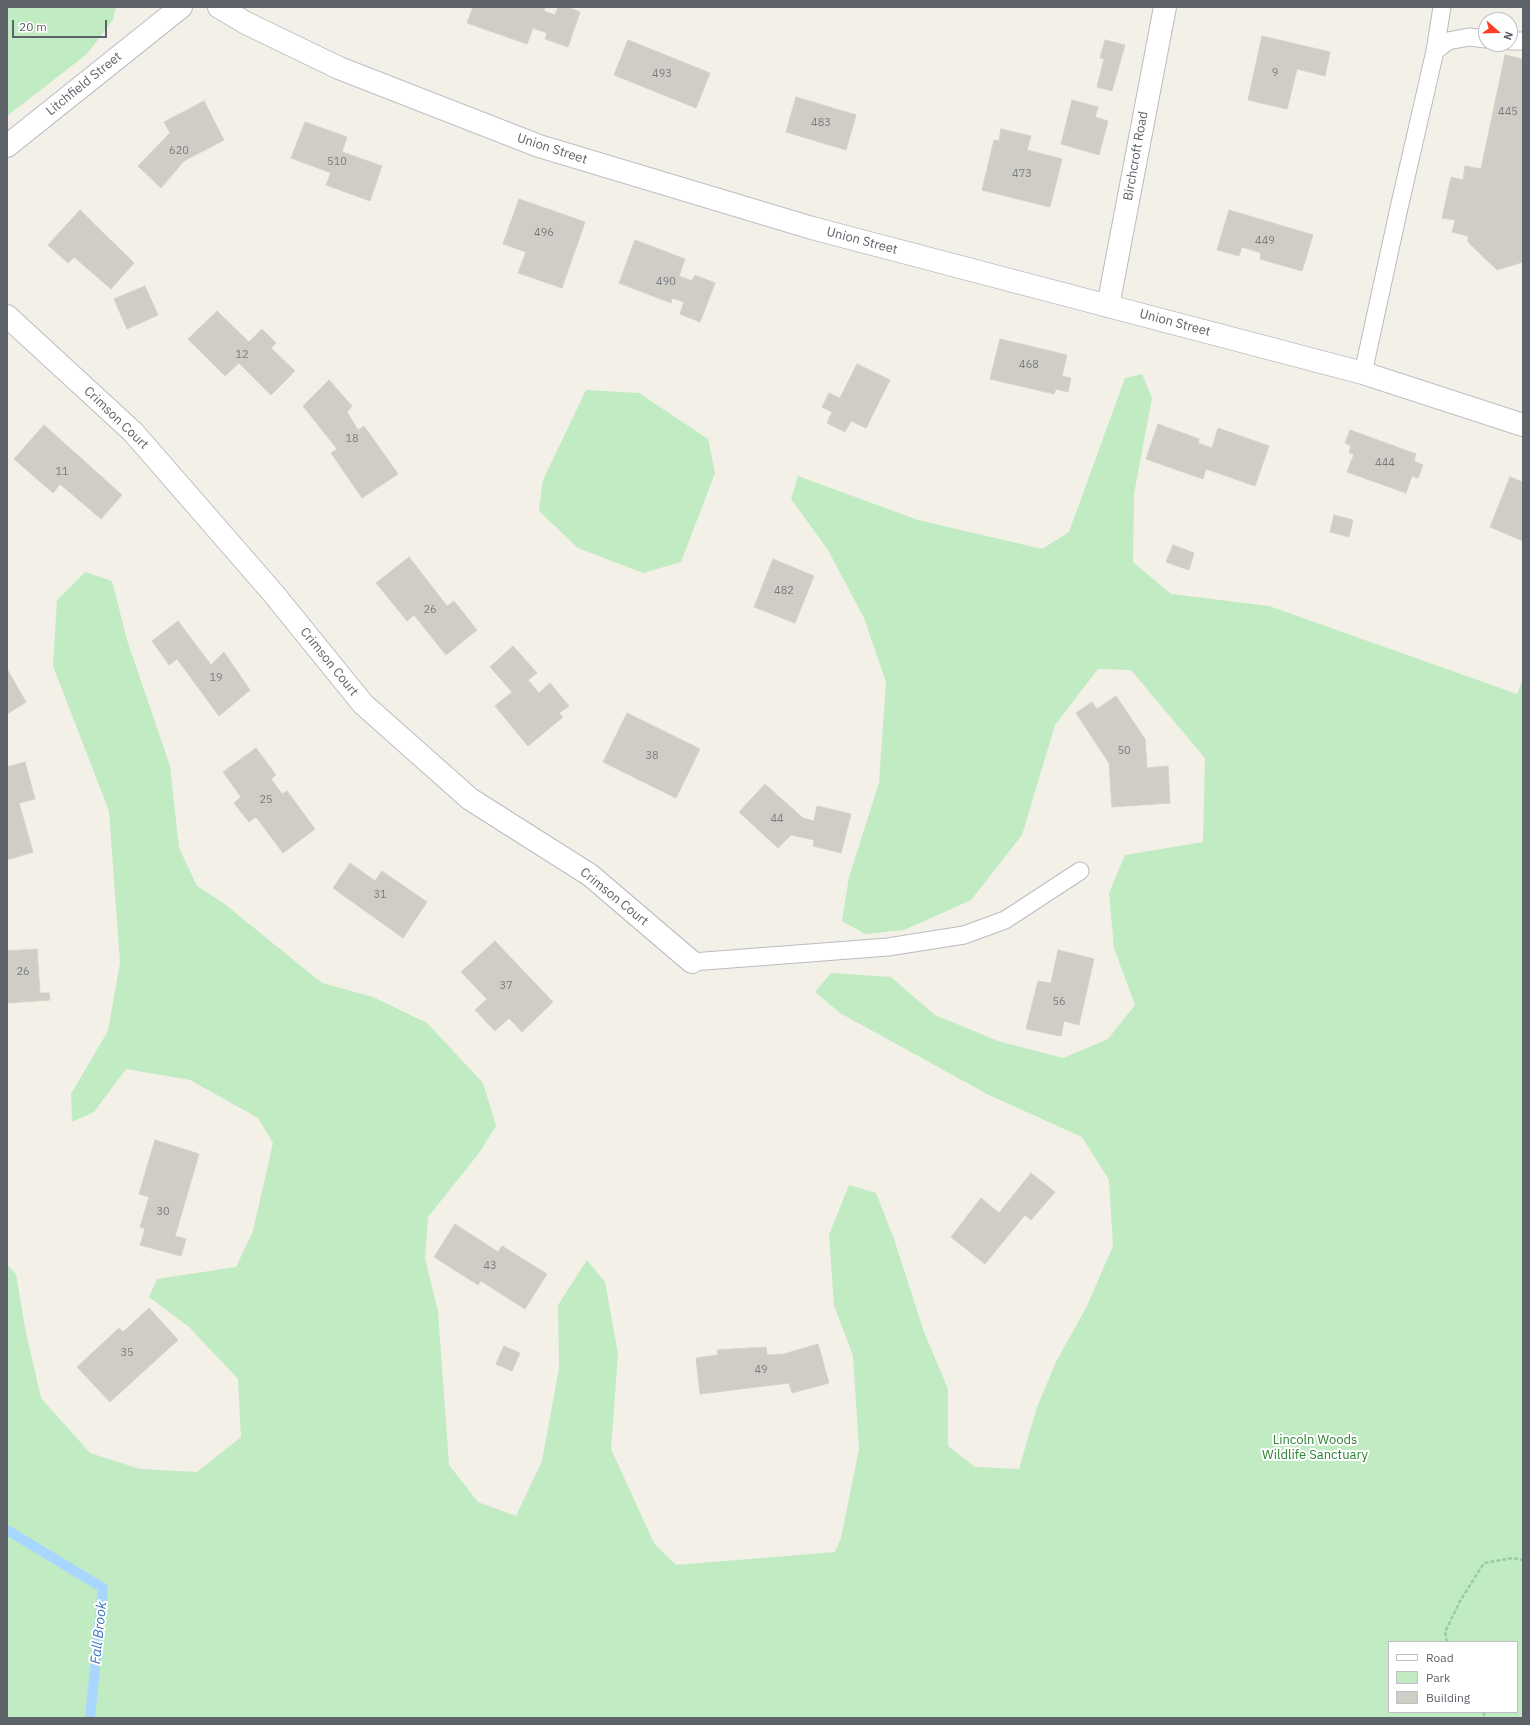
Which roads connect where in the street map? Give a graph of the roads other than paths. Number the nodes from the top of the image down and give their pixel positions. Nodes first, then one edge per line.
1 (181, 7) edge
2 (219, 7) edge
3 (1165, 7) edge
4 (1442, 7) edge
5 (1478, 38) edge
6 (1435, 51) junction
7 (7, 146) edge
8 (1108, 306) junction
9 (7, 316) edge
10 (1363, 373) junction
11 (1523, 425) edge
12 (1080, 871) dead end
13 (692, 962) joint

1 - 7 main road, Litchfield Street
2 - 8 main road, Union Street
3 - 8 main road, Birchcroft Road
4 - 6 lane
5 - 6 lane
6 - 10 lane
8 - 10 main road, Union Street
9 - 13 main road, Crimson Court
10 - 11 main road, Union Street
12 - 13 lane

